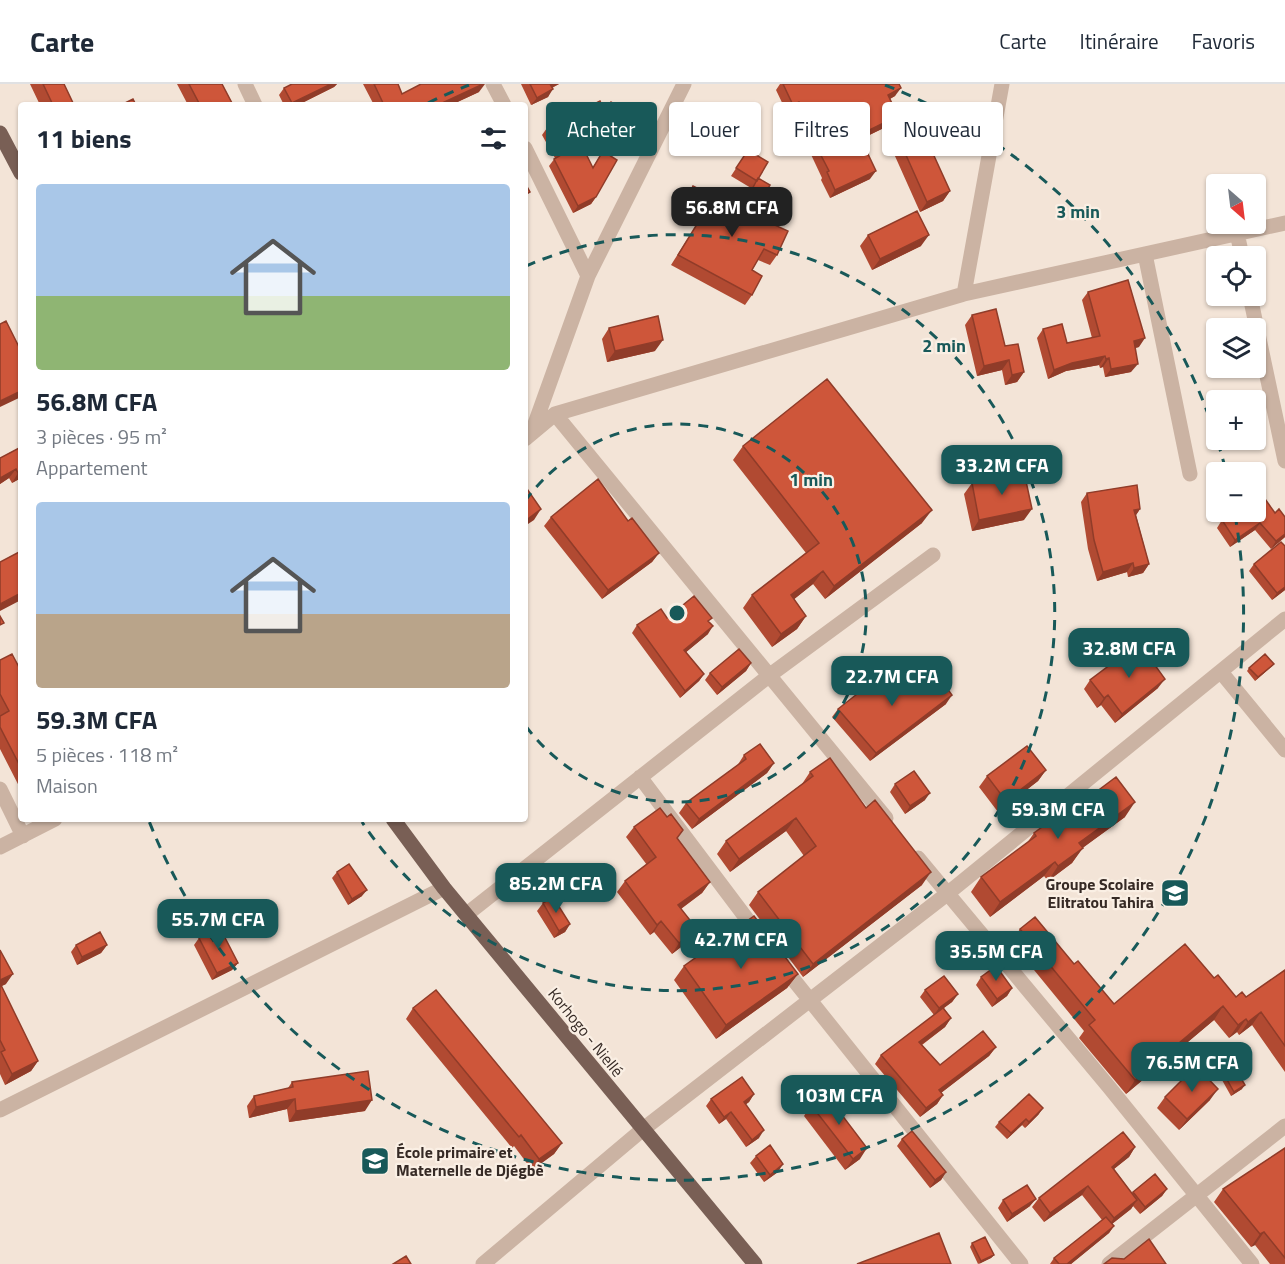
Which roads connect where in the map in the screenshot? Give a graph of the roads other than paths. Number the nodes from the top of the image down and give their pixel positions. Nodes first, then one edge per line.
1 (245, 84) edge
2 (493, 84) edge
3 (684, 84) edge
4 (1002, 84) edge
5 (254, 102) edge
6 (502, 102) edge
7 (0, 134) edge
8 (528, 154) edge
9 (18, 167) edge
10 (1285, 223) edge
11 (1266, 227) edge
12 (1233, 234) edge
13 (1145, 254) junction
14 (588, 276) junction
15 (964, 294) junction
16 (1252, 306) edge
17 (555, 414) junction
18 (529, 436) edge
19 (1285, 461) edge
20 (1190, 474) dead end
21 (933, 555) dead end
22 (1285, 620) edge
23 (1221, 672) junction
24 (771, 675) junction
25 (1285, 750) edge
26 (640, 777) junction
27 (0, 789) edge
28 (49, 822) edge
29 (395, 822) edge
30 (896, 830) edge
31 (23, 836) junction
32 (0, 847) edge
33 (910, 848) edge
34 (444, 888) junction
35 (947, 894) junction
36 (467, 914) junction
37 (809, 1001) junction
38 (0, 1110) edge
39 (1285, 1126) edge
40 (642, 1130) junction
41 (1195, 1194) junction
42 (483, 1264) edge
43 (755, 1264) edge
44 (1021, 1264) edge
45 (1108, 1264) edge
46 (1252, 1264) edge

1 - 5 street
2 - 6 street
3 - 14 street
4 - 15 street
7 - 9 main road
8 - 14 street
10 - 11 street
12 - 13 street
13 - 15 street
13 - 20 street
14 - 18 street
15 - 17 street
16 - 19 street
17 - 18 street
17 - 24 street
21 - 24 street
22 - 23 street
23 - 25 street
23 - 35 street
24 - 26 street
24 - 30 street
26 - 36 street
26 - 37 street
27 - 31 street
28 - 31 street
29 - 34 main road, Korhogo - Niellé
31 - 32 street
33 - 35 street
34 - 36 main road, Korhogo - Niellé
34 - 38 street
35 - 37 street
35 - 41 street
36 - 40 main road, Korhogo - Niellé
37 - 40 street
37 - 44 street
39 - 41 street
40 - 42 street
40 - 43 main road, Korhogo - Niellé
41 - 45 street
41 - 46 street

